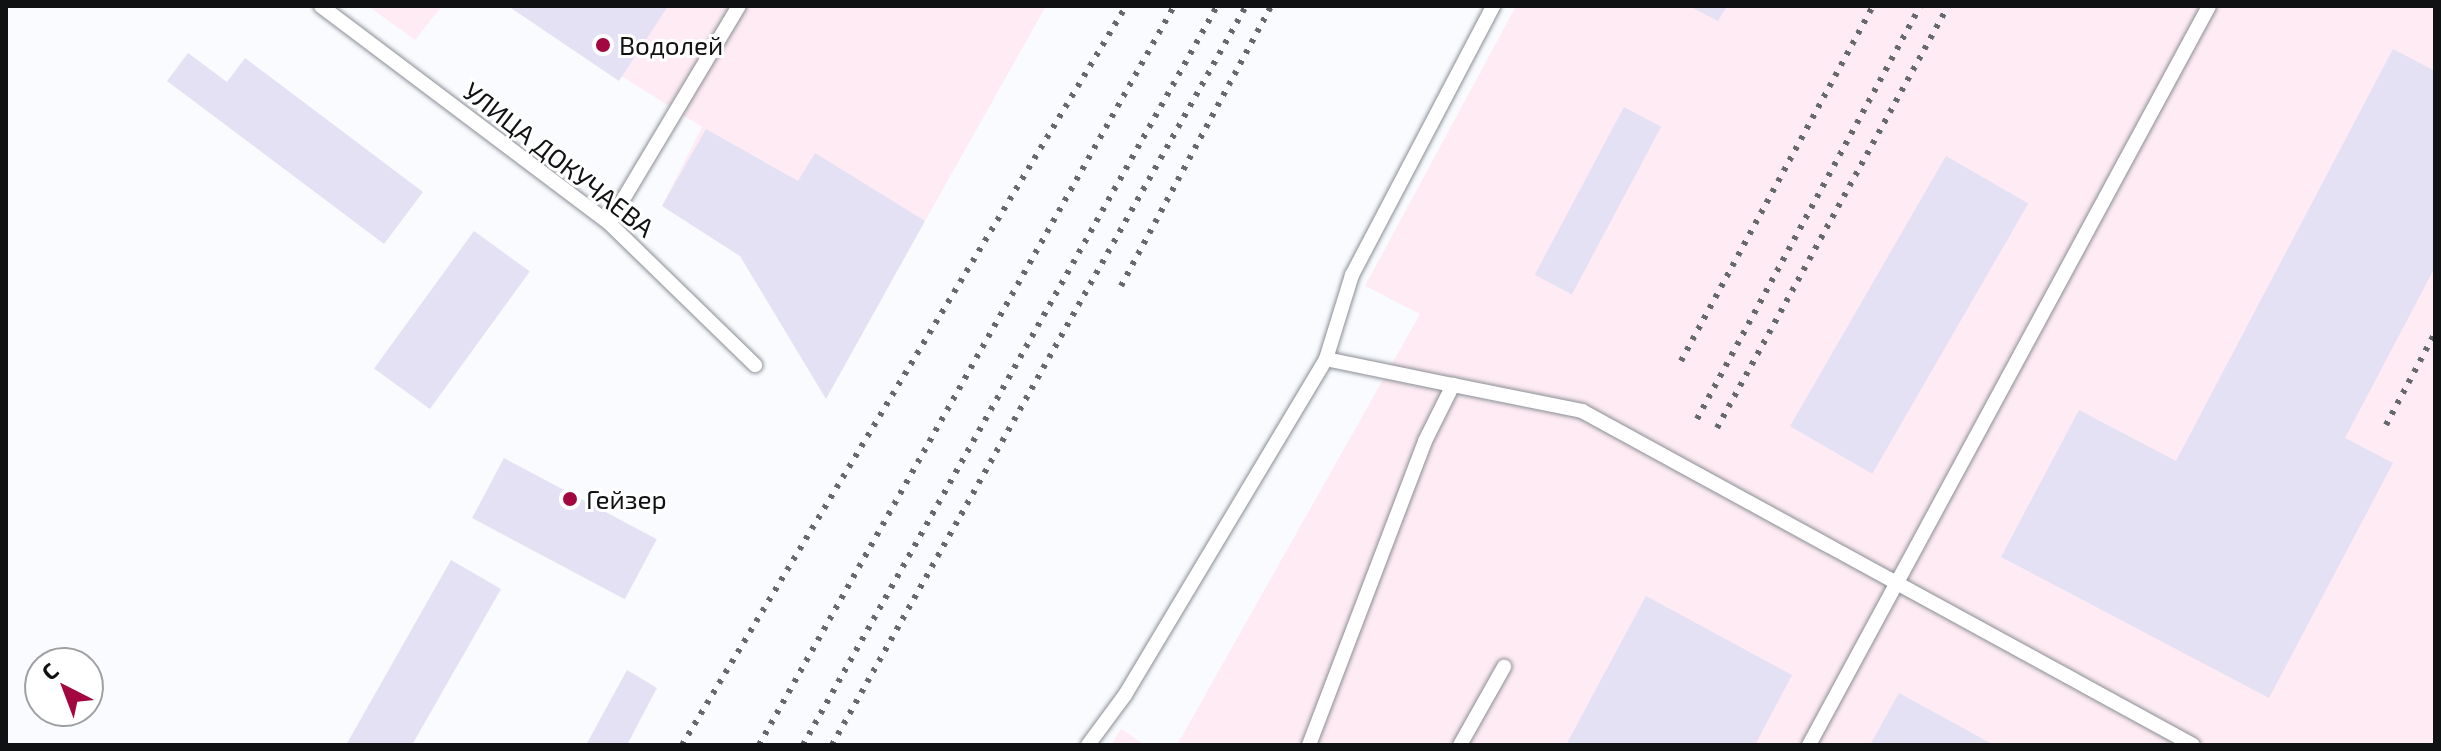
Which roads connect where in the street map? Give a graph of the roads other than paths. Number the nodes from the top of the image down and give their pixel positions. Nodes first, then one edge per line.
1 (321, 6) edge
2 (739, 6) edge
3 (1493, 6) edge
4 (2209, 6) edge
5 (609, 223) junction
6 (1326, 359) junction
7 (755, 365) dead end
8 (1453, 385) junction
9 (1896, 583) junction
10 (1504, 667) dead end
11 (1088, 745) edge
12 (1309, 745) edge
13 (1460, 745) edge
14 (1809, 745) edge
15 (2193, 745) edge

1 - 5 lane, УЛИЦА ДОКУЧАЕВА
2 - 5 lane
3 - 6 lane
4 - 9 lane
5 - 7 lane, УЛИЦА ДОКУЧАЕВА
6 - 8 lane
6 - 11 lane
8 - 9 lane
8 - 12 lane
9 - 14 lane
9 - 15 lane
10 - 13 lane

